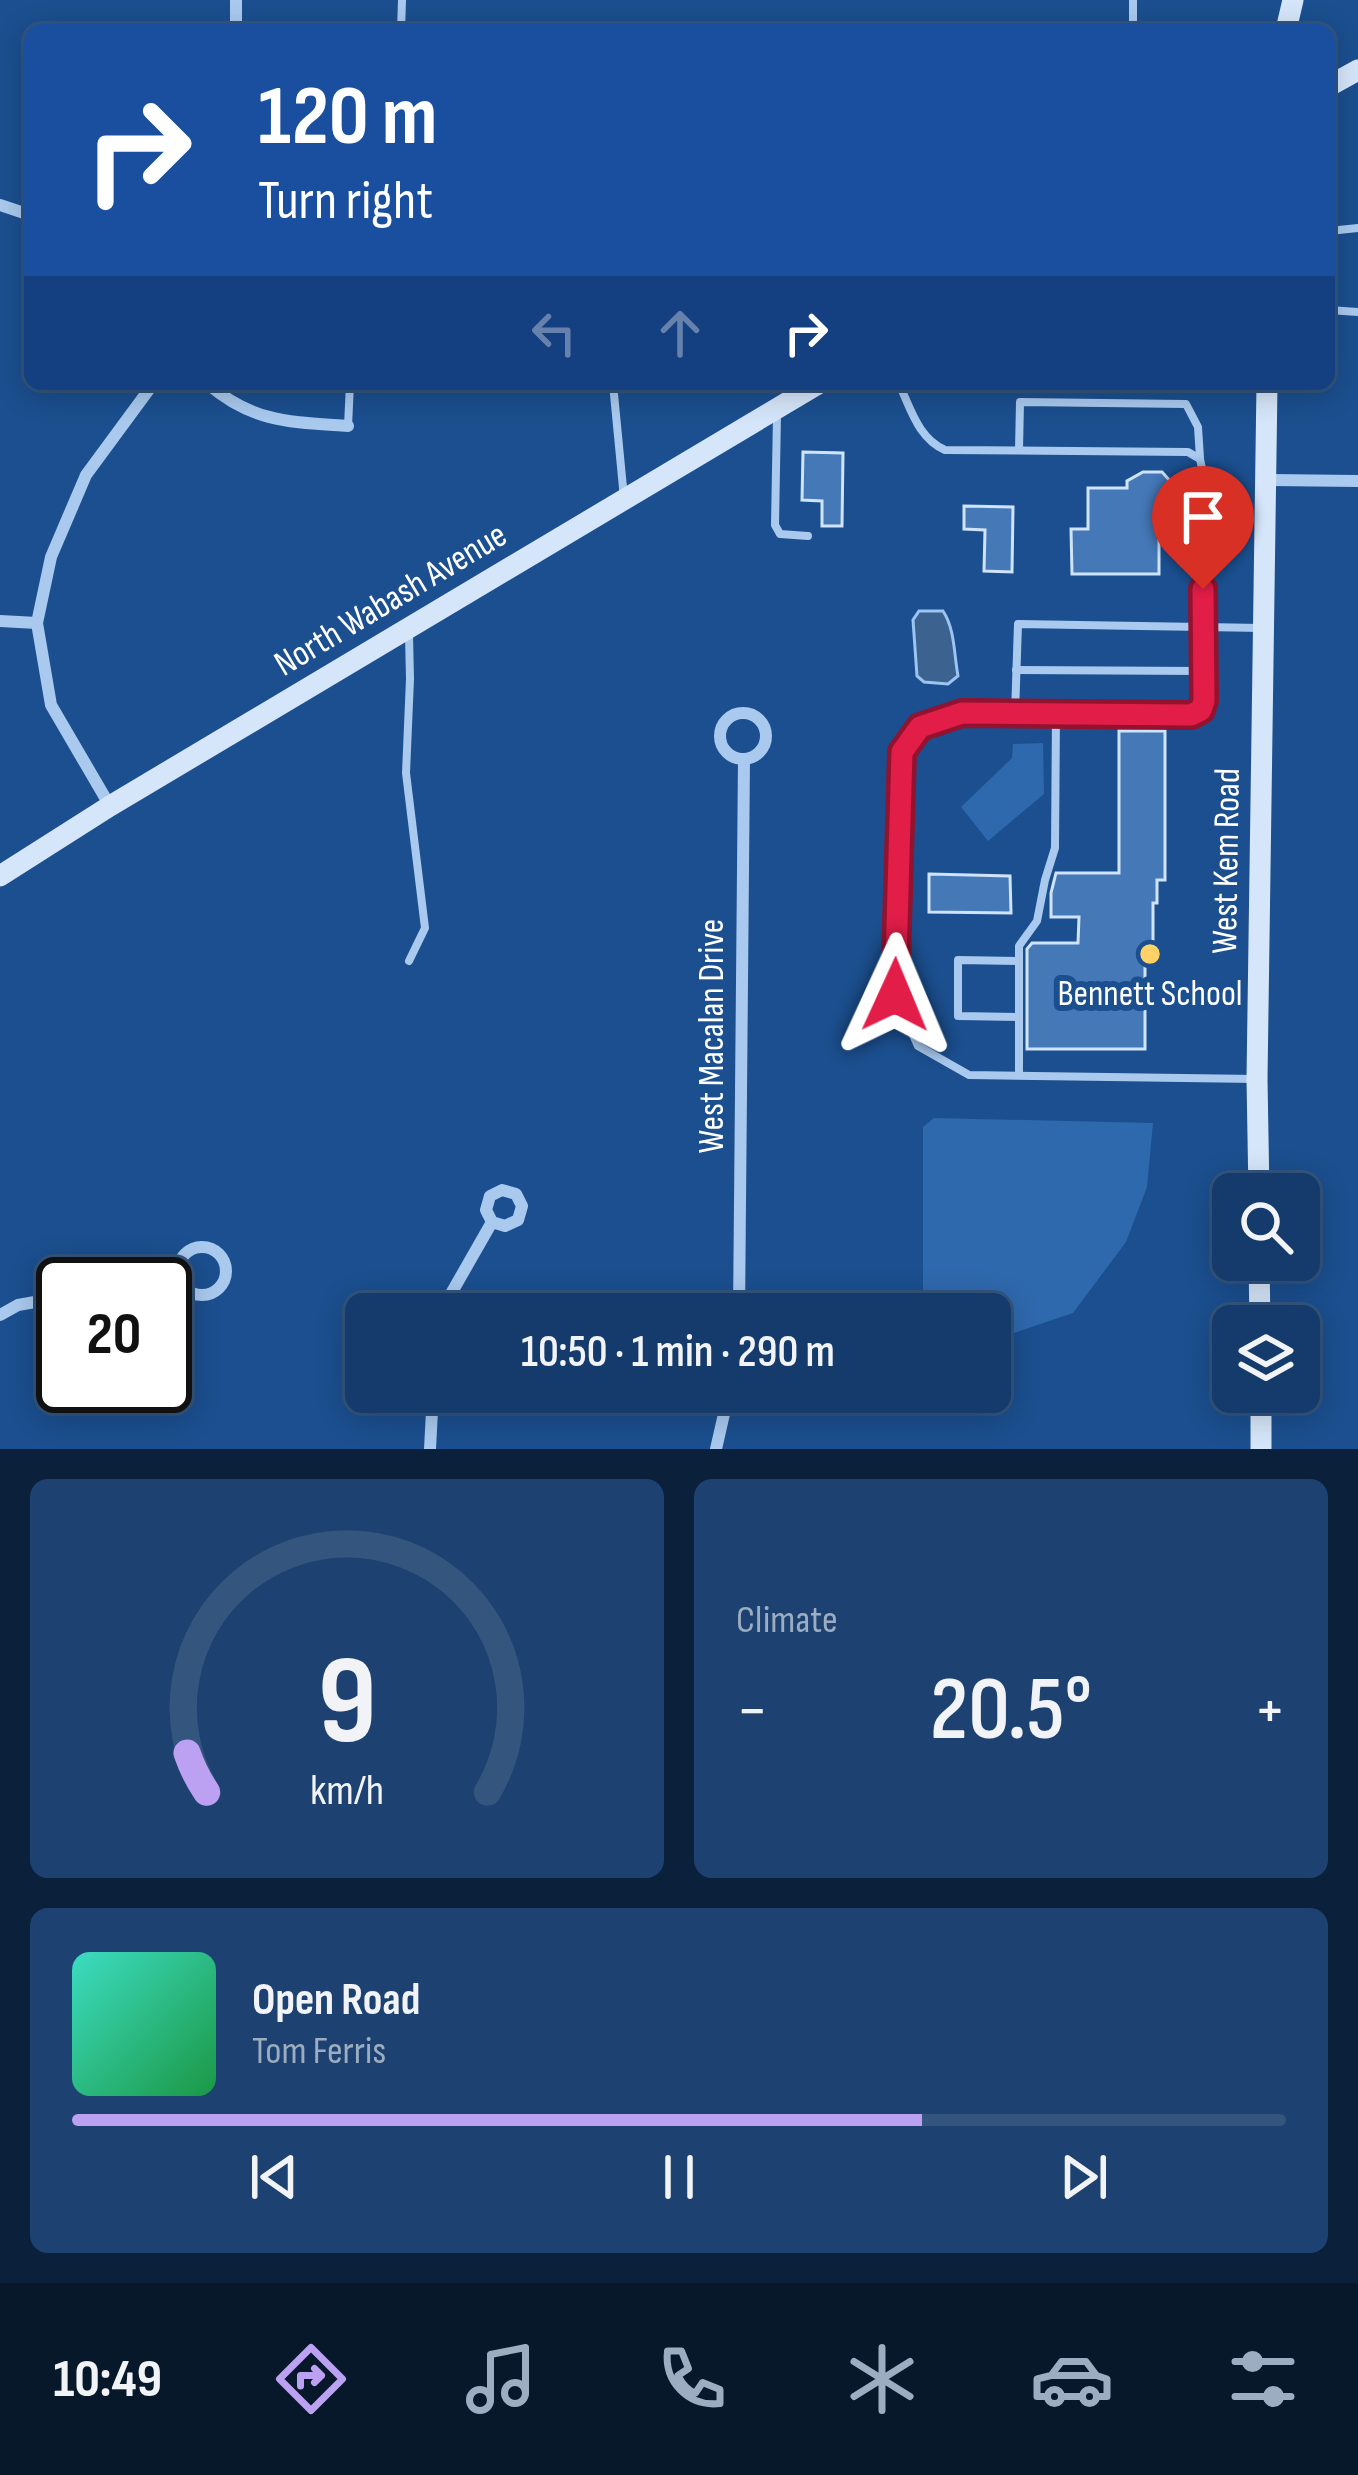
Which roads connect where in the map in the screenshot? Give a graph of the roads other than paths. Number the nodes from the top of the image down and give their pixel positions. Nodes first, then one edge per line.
1 (149, 390) edge
2 (215, 390) edge
3 (350, 390) edge
4 (614, 390) edge
5 (808, 390) edge
6 (902, 390) edge
7 (1267, 390) edge
8 (777, 408) junction
9 (348, 426) joint
10 (1019, 451) junction
11 (1200, 460) junction
12 (1266, 480) junction
13 (1358, 481) edge
14 (624, 499) junction
15 (808, 536) dead end
16 (0, 621) edge
17 (37, 623) junction
18 (1203, 627) junction
19 (408, 628) junction
20 (1263, 628) junction
21 (1016, 670) junction
22 (1203, 671) junction
23 (1015, 714) junction
24 (1056, 714) junction
25 (744, 759) dead end
26 (110, 806) junction
27 (0, 876) edge
28 (1019, 961) junction
29 (409, 962) dead end
30 (1019, 1017) junction
31 (1019, 1076) junction
32 (1258, 1079) junction
33 (1259, 1173) edge
34 (492, 1222) dead end
35 (178, 1275) joint
36 (452, 1293) edge
37 (739, 1293) edge
38 (36, 1302) edge
39 (0, 1315) edge
40 (433, 1413) edge
41 (724, 1413) edge
42 (1261, 1413) edge
43 (430, 1449) edge
44 (716, 1449) edge
45 (1261, 1449) edge

1 - 17 street
2 - 9 street
3 - 9 lane
4 - 14 lane
5 - 8 main road, North Wabash Avenue
6 - 10 lane
7 - 12 main road, West Kem Road
8 - 14 main road, North Wabash Avenue
8 - 15 lane
10 - 11 lane
10 - 11 lane
11 - 18 lane
12 - 13 street
12 - 20 main road, West Kem Road
14 - 19 main road, North Wabash Avenue
16 - 17 street
17 - 26 street
18 - 20 lane
18 - 21 lane
18 - 22 lane
19 - 26 main road, North Wabash Avenue
19 - 29 lane
20 - 32 main road, West Kem Road
21 - 22 lane
21 - 23 lane
22 - 24 lane
23 - 24 lane
23 - 31 lane
24 - 28 lane
25 - 37 street, West Macalan Drive
26 - 27 main road, North Wabash Avenue
28 - 30 lane
28 - 30 lane
30 - 31 lane
31 - 32 lane
32 - 33 main road, West Kem Road
34 - 36 street
35 - 35 street
38 - 39 street
40 - 43 street
41 - 44 street
42 - 45 main road

